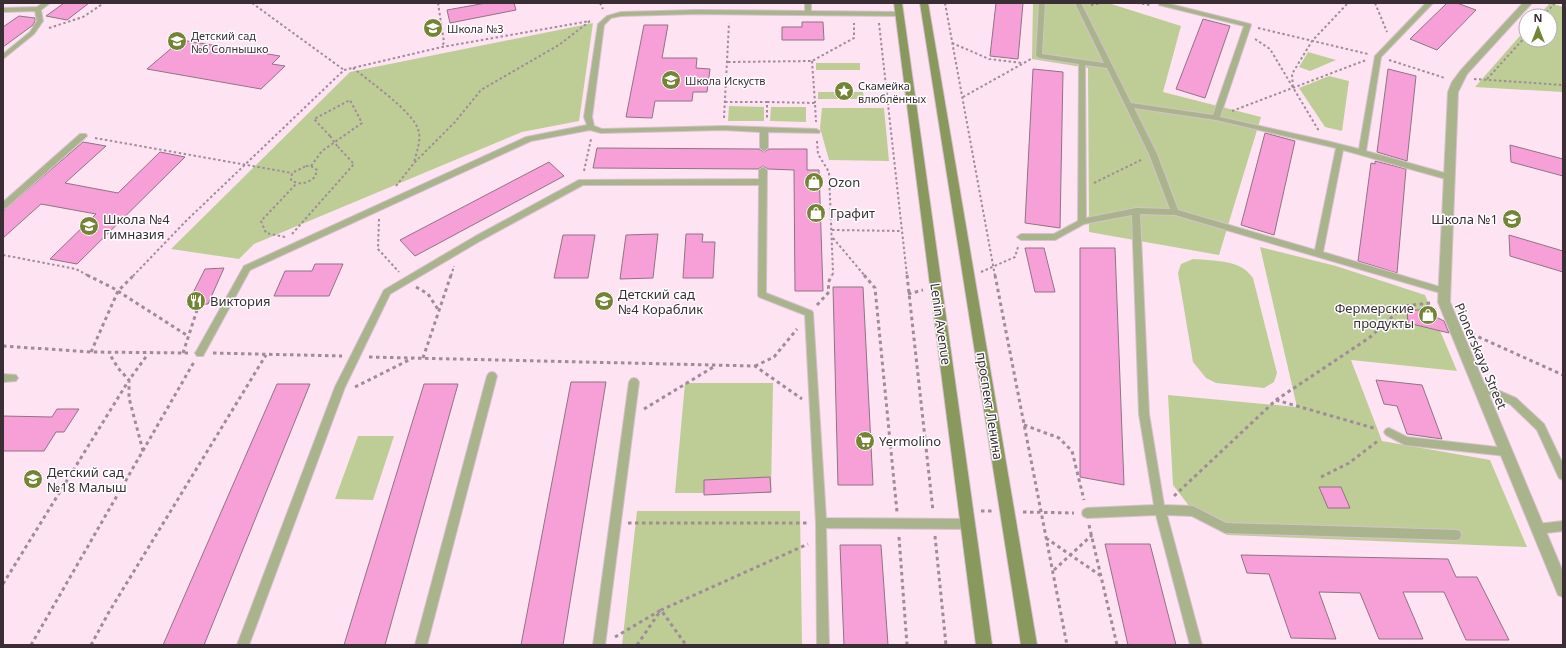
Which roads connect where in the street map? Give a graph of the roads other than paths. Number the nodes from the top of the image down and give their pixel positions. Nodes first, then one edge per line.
1 (47, 3) edge
2 (697, 3) edge
3 (808, 3) edge
4 (924, 3) edge
5 (1042, 3) edge
6 (1078, 3) edge
7 (1430, 3) edge
8 (1528, 3) edge
9 (1162, 4) edge
10 (899, 8) edge
11 (38, 9) junction
12 (3, 10) edge
13 (696, 12) junction
14 (808, 13) junction
15 (3, 48) edge
16 (12, 50) junction
17 (3, 57) edge
18 (1082, 62) junction
19 (1110, 66) junction
20 (1129, 105) junction
21 (1216, 118) junction
22 (590, 127) junction
23 (766, 129) junction
24 (816, 131) road end
25 (83, 136) road end
26 (1340, 147) junction
27 (764, 148) dead end
28 (1362, 153) junction
29 (763, 170) dead end
30 (1449, 177) junction
31 (763, 182) junction
32 (3, 206) edge
33 (1136, 211) junction
34 (1175, 212) junction
35 (1082, 222) junction
36 (1021, 237) road end
37 (1318, 255) junction
38 (1444, 297) junction
39 (200, 353) road end
40 (492, 376) dead end
41 (3, 378) edge
42 (13, 378) dead end
43 (634, 382) dead end
44 (1479, 386) junction
45 (1389, 432) road end
46 (1506, 452) junction
47 (1563, 475) edge
48 (1160, 510) junction
49 (1087, 512) road end
50 (821, 523) junction
51 (967, 524) junction
52 (1563, 526) edge
53 (1538, 529) junction
54 (1456, 535) dead end
55 (1563, 590) edge
56 (603, 643) edge
57 (243, 645) edge
58 (421, 645) edge
59 (823, 645) edge
60 (984, 645) edge
61 (1029, 645) edge
62 (1196, 645) edge

1 - 11 lane
2 - 13 lane
3 - 14 lane
4 - 61 main road
5 - 18 lane
6 - 19 lane
7 - 28 lane
8 - 30 street, Pionerskaya Street
9 - 21 lane
10 - 14 lane
10 - 51 main road, Lenin Avenue
11 - 12 lane
11 - 16 lane
13 - 14 lane
13 - 22 lane
15 - 16 lane
16 - 17 lane
18 - 19 lane
18 - 35 lane
19 - 20 lane
20 - 21 lane
20 - 34 lane
21 - 26 lane
22 - 23 lane
22 - 39 lane
23 - 24 lane
23 - 27 lane
25 - 32 lane
26 - 28 lane
26 - 37 lane
28 - 30 lane
29 - 31 lane
30 - 38 street, Pionerskaya Street
31 - 50 lane
31 - 57 lane
33 - 34 lane
33 - 35 lane
33 - 48 lane
34 - 37 lane
35 - 36 lane
37 - 38 lane
38 - 44 street, Pionerskaya Street
40 - 58 lane
41 - 42 lane
43 - 56 lane
44 - 46 street, Pionerskaya Street
44 - 47 lane
45 - 46 lane
46 - 53 street, Pionerskaya Street
48 - 49 lane
48 - 54 lane
48 - 62 lane
50 - 51 lane
50 - 59 lane
51 - 60 main road, Lenin Avenue
52 - 53 lane
53 - 55 street, Pionerskaya Street

